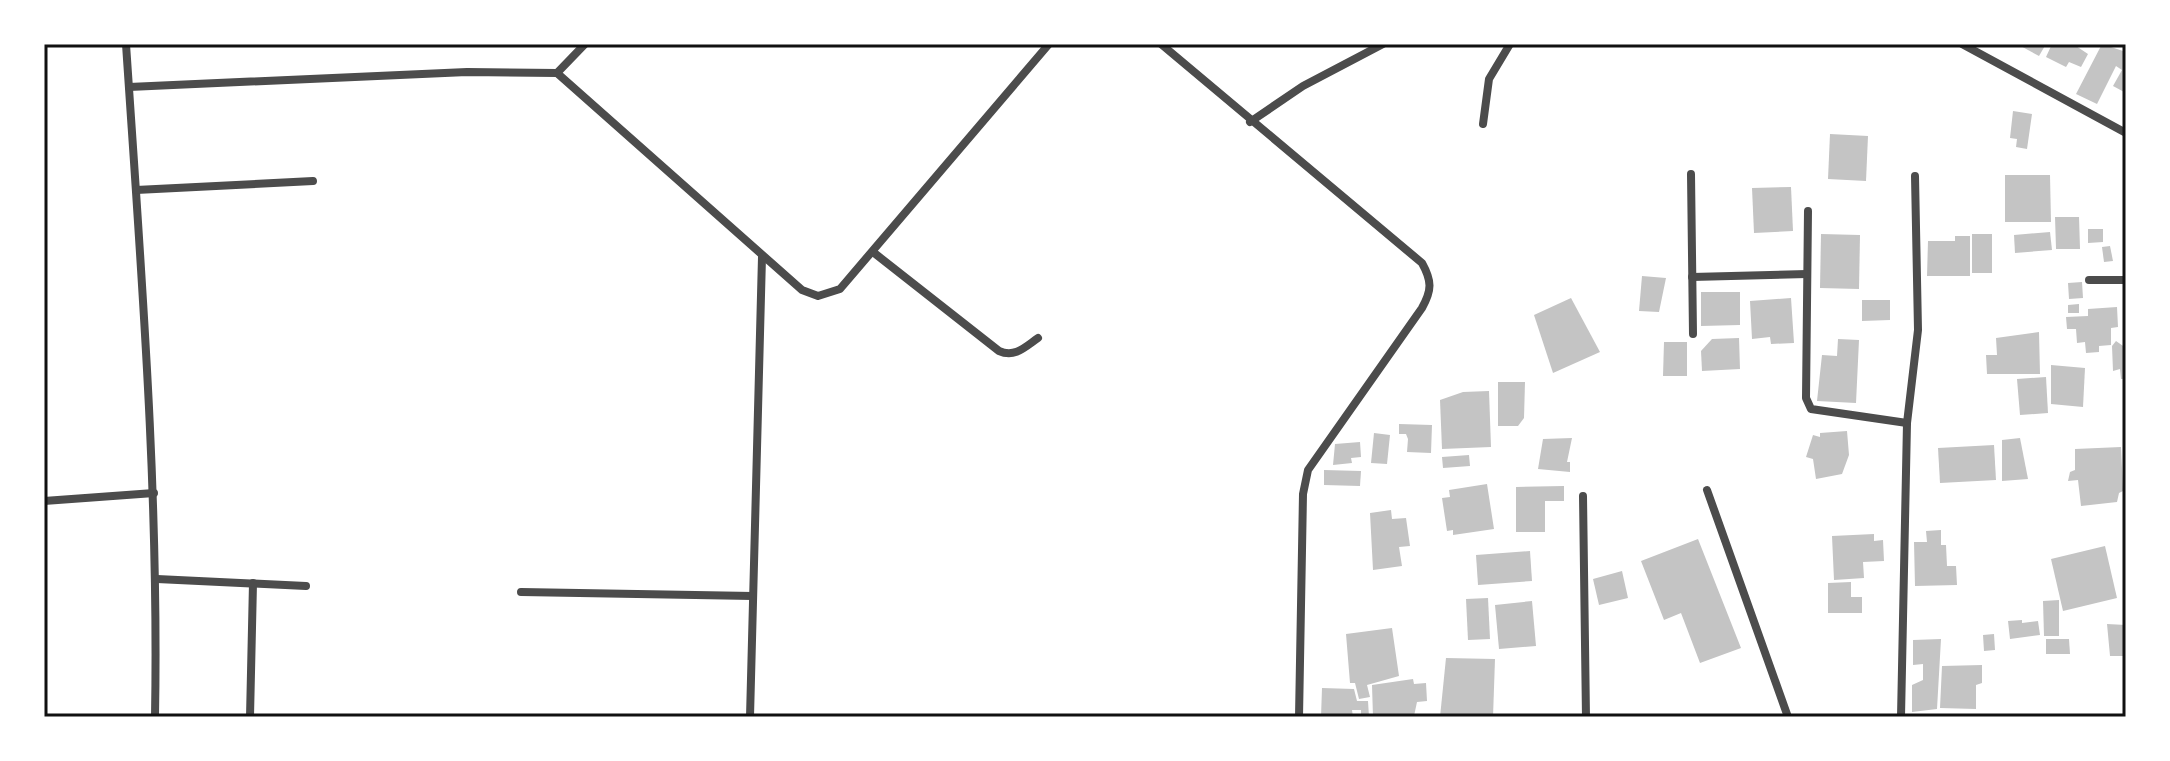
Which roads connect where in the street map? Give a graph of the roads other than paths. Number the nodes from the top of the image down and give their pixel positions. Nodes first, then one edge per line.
1 (126, 44) edge
2 (585, 44) edge
3 (1049, 44) edge
4 (1161, 44) edge
5 (1383, 44) edge
6 (1510, 44) edge
7 (1962, 44) edge
8 (557, 73) junction
9 (129, 87) junction
10 (1250, 122) junction
11 (1483, 124) dead end
12 (2126, 133) edge
13 (1691, 174) dead end
14 (1915, 176) dead end
15 (313, 181) dead end
16 (136, 190) junction
17 (1808, 211) dead end
18 (873, 252) junction
19 (762, 257) junction
20 (1807, 274) junction
21 (1692, 277) junction
22 (2089, 280) dead end
23 (2126, 280) edge
24 (1693, 334) dead end
25 (1038, 338) dead end
26 (1907, 423) junction
27 (1707, 490) dead end
28 (154, 493) junction
29 (1583, 496) dead end
30 (44, 501) edge
31 (157, 579) junction
32 (253, 583) junction
33 (306, 586) dead end
34 (521, 592) dead end
35 (753, 596) junction
36 (155, 717) edge
37 (250, 717) edge
38 (750, 717) edge
39 (1299, 717) edge
40 (1586, 717) edge
41 (1788, 717) edge
42 (1901, 717) edge

1 - 9 street
2 - 8 street
3 - 18 street
4 - 10 street
5 - 10 street
6 - 11 street
7 - 12 street
8 - 9 street
8 - 19 street
9 - 16 street
10 - 39 street
13 - 21 street
14 - 26 street
15 - 16 street
16 - 28 street
17 - 20 street
18 - 19 street
18 - 25 street
19 - 35 street
20 - 21 street
20 - 26 street
21 - 24 street
22 - 23 street
26 - 42 street
27 - 41 street
28 - 30 street
28 - 31 street
29 - 40 street
31 - 32 street
31 - 36 street
32 - 33 street
32 - 37 street
34 - 35 street
35 - 38 street

